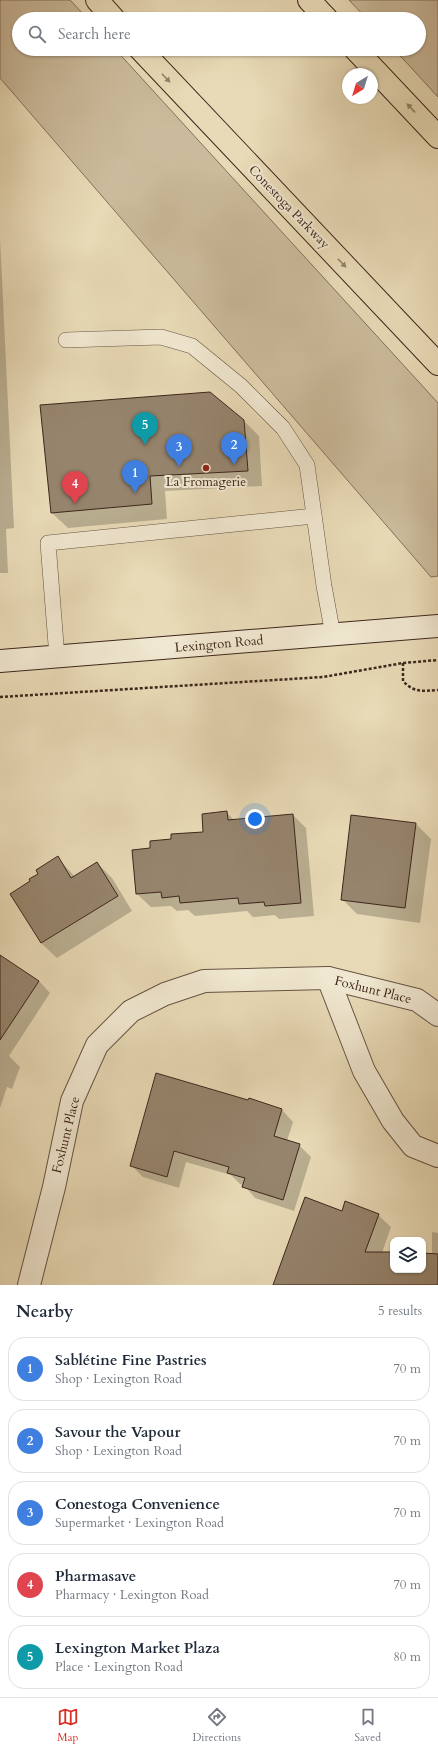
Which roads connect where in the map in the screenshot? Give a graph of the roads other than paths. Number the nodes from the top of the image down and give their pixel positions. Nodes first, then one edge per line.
1 (97, 0) edge
2 (309, 0) edge
3 (108, 12) edge
4 (320, 12) edge
5 (147, 56) edge
6 (362, 56) edge
7 (438, 137) edge
8 (66, 340) dead end
9 (438, 364) edge
10 (314, 516) junction
11 (438, 626) edge
12 (333, 635) junction
13 (57, 657) junction
14 (0, 661) edge
15 (328, 978) junction
16 (438, 1015) edge
17 (438, 1156) edge
18 (29, 1285) edge

1 - 3 highway
2 - 4 highway
5 -> 9 highway, Conestoga Parkway
7 -> 6 highway
8 - 10 lane
10 - 12 lane
10 - 13 lane
11 - 12 street, Lexington Road
12 - 13 street, Lexington Road
13 - 14 street, Lexington Road
15 - 16 street, Foxhunt Place
15 - 17 street, Foxhunt Place
15 - 18 street, Foxhunt Place

